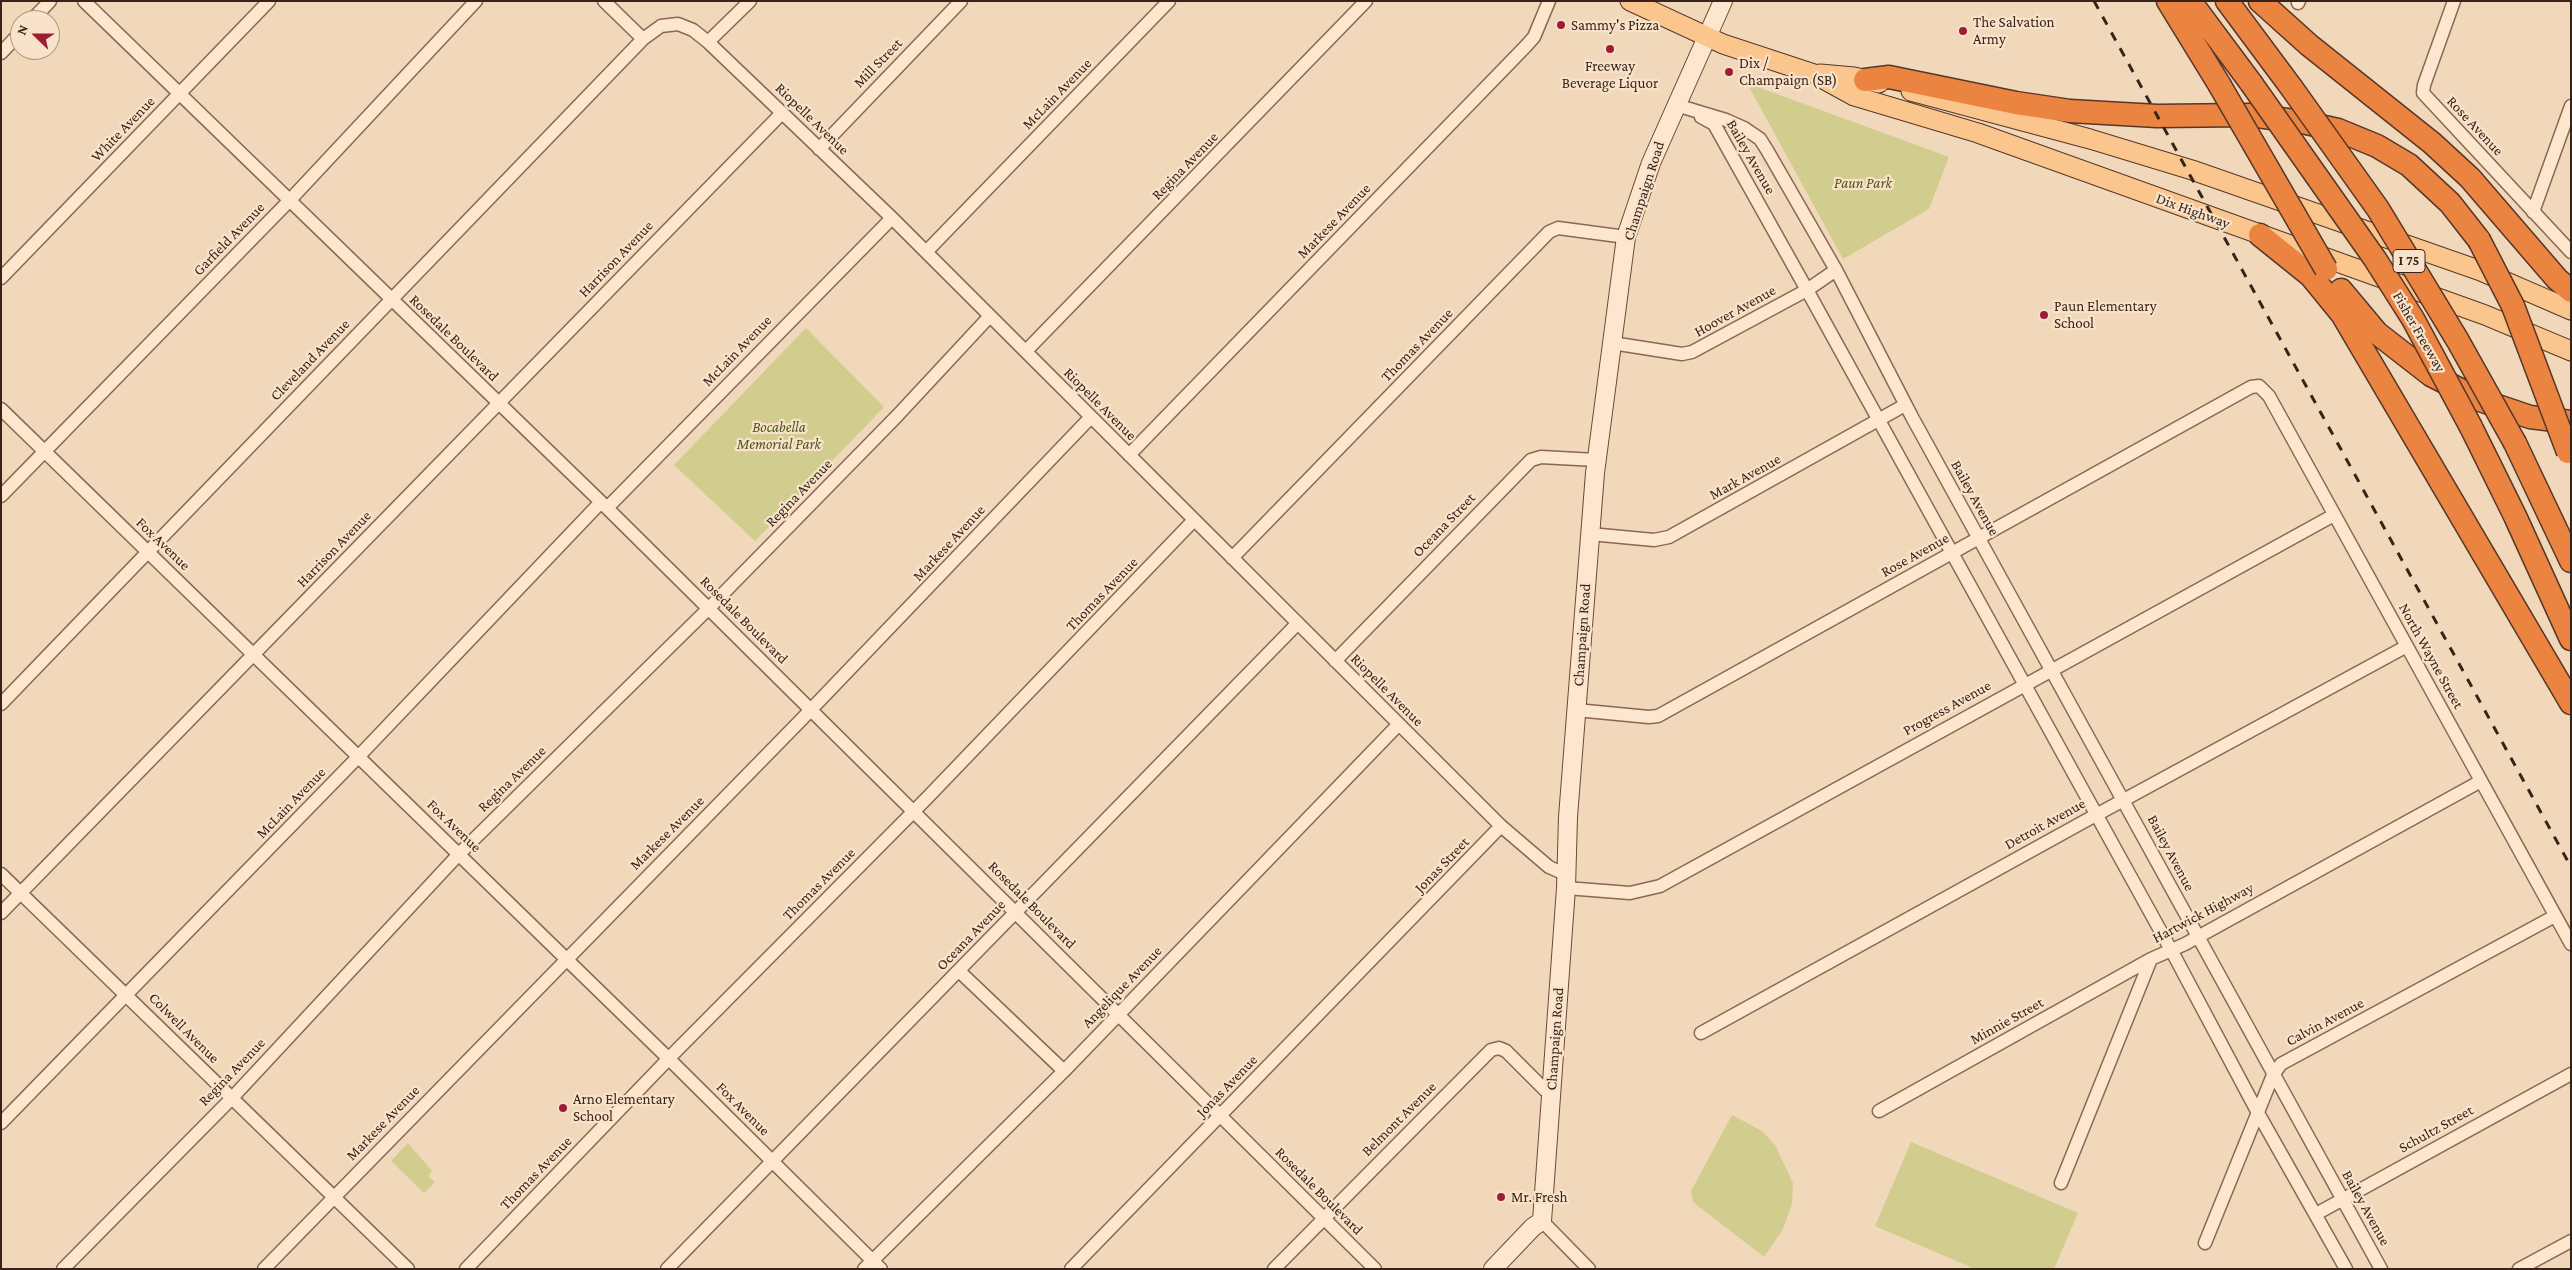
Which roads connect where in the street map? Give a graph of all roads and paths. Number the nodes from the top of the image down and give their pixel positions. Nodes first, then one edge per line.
1 (84, 1) edge
2 (268, 1) edge
3 (476, 1) edge
4 (604, 1) edge
5 (750, 1) edge
6 (961, 1) edge
7 (1169, 1) edge
8 (1366, 1) edge
9 (1549, 1) edge
10 (1630, 1) edge
11 (1723, 1) edge
12 (2168, 1) edge
13 (2190, 1) edge
14 (2227, 1) edge
15 (2260, 1) edge
16 (2454, 1) edge
17 (1706, 36) junction
18 (643, 39) junction
19 (708, 42) junction
20 (10, 44) edge
21 (1, 53) edge
22 (1814, 74) junction
23 (1865, 80) junction
24 (179, 94) junction
25 (1676, 105) junction
26 (2571, 106) edge
27 (782, 113) junction
28 (819, 149) junction
29 (289, 201) junction
30 (2533, 212) junction
31 (892, 218) junction
32 (2260, 235) junction
33 (1626, 237) junction
34 (926, 252) junction
35 (2571, 252) edge
36 (1836, 270) junction
37 (1, 278) edge
38 (1808, 290) junction
39 (2571, 290) edge
40 (391, 299) junction
41 (2571, 310) edge
42 (989, 317) junction
43 (1612, 343) junction
44 (1026, 351) junction
45 (2571, 351) edge
46 (2259, 386) joint
47 (498, 404) junction
48 (1905, 405) junction
49 (1, 409) edge
50 (1090, 418) junction
51 (1879, 420) junction
52 (2571, 422) edge
53 (44, 452) junction
54 (1129, 455) junction
55 (2569, 456) edge
56 (1596, 460) junction
57 (1, 496) edge
58 (604, 505) junction
59 (2334, 515) junction
60 (1194, 520) junction
61 (1590, 534) junction
62 (1979, 538) junction
63 (148, 553) junction
64 (1953, 553) junction
65 (1232, 558) junction
66 (2571, 561) edge
67 (709, 608) junction
68 (1298, 623) junction
69 (2571, 639) edge
70 (2407, 646) junction
71 (254, 655) junction
72 (1335, 661) junction
73 (2051, 670) junction
74 (2025, 685) junction
75 (2571, 703) edge
76 (1, 704) edge
77 (811, 709) junction
78 (1576, 710) junction
79 (1399, 724) junction
80 (359, 756) junction
81 (2481, 781) junction
82 (2123, 800) junction
83 (914, 810) junction
84 (2096, 814) junction
85 (1501, 826) junction
86 (459, 854) junction
87 (1, 874) edge
88 (1565, 881) junction
89 (22, 893) junction
90 (1016, 912) junction
91 (1, 913) edge
92 (2555, 916) junction
93 (1406, 926) joint
94 (2198, 937) junction
95 (2571, 944) edge
96 (2171, 950) junction
97 (566, 958) junction
98 (2151, 959) junction
99 (959, 970) junction
100 (127, 995) junction
101 (1118, 1015) junction
102 (1701, 1033) dead end
103 (669, 1058) junction
104 (1064, 1071) junction
105 (2571, 1074) edge
106 (2273, 1075) junction
107 (1551, 1096) junction
108 (232, 1098) junction
109 (1879, 1111) dead end
110 (2258, 1113) junction
111 (1221, 1116) junction
112 (1, 1123) edge
113 (772, 1160) junction
114 (2060, 1183) dead end
115 (334, 1196) junction
116 (2342, 1199) junction
117 (2316, 1214) junction
118 (1324, 1218) junction
119 (1542, 1221) junction
120 (2571, 1241) edge
121 (2205, 1243) dead end
122 (873, 1266) edge
123 (63, 1269) edge
124 (264, 1269) edge
125 (408, 1269) edge
126 (466, 1269) edge
127 (667, 1269) edge
128 (1071, 1269) edge
129 (1274, 1269) edge
130 (1375, 1269) edge
131 (1493, 1269) edge
132 (1589, 1269) edge
133 (2346, 1269) edge
134 (2381, 1269) edge
135 (2519, 1269) edge

1 - 24 street, Rosedale Boulevard
2 - 24 street, White Avenue
3 - 29 street, Garfield Avenue
4 - 18 street
5 - 19 street
6 - 28 street, Mill Street
7 - 34 street, McLain Avenue
8 - 44 street, Regina Avenue
9 - 54 street, Markese Avenue
10 - 17 main road, Dix Highway
11 - 17 street, Champaign Road
12 - 52 highway, bridge
13 - 69 highway, Fisher Freeway / I 75, bridge
14 - 66 highway, Fisher Freeway / I 75, bridge
15 - 39 highway
16 - 30 street, Rose Avenue
17 - 22 main road, Dix Highway
17 - 25 street, Champaign Road
18 - 19 street, Riopelle Avenue
18 - 40 street, Cleveland Avenue
19 - 27 street, Riopelle Avenue
20 - 21 street
22 - 23 main road, Dix Highway
22 - 32 main road, Dix Highway
23 - 41 main road, Dix Highway
23 - 55 highway, bridge
24 - 29 street, Rosedale Boulevard
24 - 37 street, White Avenue
25 - 33 street, Champaign Road
25 - 36 street, Bailey Avenue
25 - 38 street, Bailey Avenue
26 - 30 street
27 - 28 street, Riopelle Avenue
27 - 47 street, Harrison Avenue
28 - 31 street, Riopelle Avenue
29 - 40 street, Rosedale Boulevard
29 - 53 street, Garfield Avenue
30 - 35 street, Rose Avenue
31 - 34 street, Riopelle Avenue
31 - 58 street, McLain Avenue
32 - 45 main road, Dix Highway
32 - 75 highway
33 - 43 street, Champaign Road
33 - 65 street, Thomas Avenue
34 - 42 street, Riopelle Avenue
36 - 38 street, Hoover Avenue
36 - 48 street, Bailey Avenue
38 - 43 street, Hoover Avenue
38 - 51 street, Bailey Avenue
40 - 47 street, Rosedale Boulevard
40 - 63 street, Cleveland Avenue
42 - 44 street, Riopelle Avenue
42 - 67 street, Regina Avenue
43 - 56 street, Champaign Road
44 - 50 street, Riopelle Avenue
46 - 59 street, North Wayne Street
46 - 62 street, Rose Avenue
47 - 58 street, Rosedale Boulevard
47 - 71 street, Harrison Avenue
48 - 51 street, Mark Avenue
48 - 62 street, Bailey Avenue
49 - 53 street, Fox Avenue
50 - 54 street, Riopelle Avenue
50 - 77 street, Markese Avenue
51 - 61 street, Mark Avenue
51 - 64 street, Bailey Avenue
53 - 57 street, Garfield Avenue
53 - 63 street, Fox Avenue
54 - 60 street, Riopelle Avenue
56 - 61 street, Champaign Road
56 - 72 street, Oceana Street
58 - 67 street, Rosedale Boulevard
58 - 80 street, McLain Avenue
59 - 70 street, North Wayne Street
59 - 73 street, Progress Avenue
60 - 65 street, Riopelle Avenue
60 - 83 street, Thomas Avenue
61 - 78 street, Champaign Road
62 - 64 street, Rose Avenue
62 - 73 street, Bailey Avenue
63 - 71 street, Fox Avenue
63 - 76 street, Cleveland Avenue
64 - 74 street, Bailey Avenue
64 - 78 street, Rose Avenue
65 - 68 street, Riopelle Avenue
67 - 77 street, Rosedale Boulevard
67 - 86 street, Regina Avenue
68 - 72 street, Riopelle Avenue
68 - 90 street, Oceana Avenue
70 - 81 street, North Wayne Street
70 - 82 street, Detroit Avenue
71 - 80 street, Fox Avenue
71 - 89 street, Harrison Avenue
72 - 79 street, Riopelle Avenue
73 - 74 street, Progress Avenue
73 - 82 street, Bailey Avenue
74 - 84 street, Bailey Avenue
74 - 88 street, Progress Avenue
77 - 83 street, Rosedale Boulevard
77 - 97 street, Markese Avenue
78 - 88 street, Champaign Road
79 - 85 street, Riopelle Avenue
79 - 101 street, Angelique Avenue
80 - 86 street, Fox Avenue
80 - 100 street, McLain Avenue
81 - 92 street, North Wayne Street
81 - 94 street, Hartwick Highway
82 - 84 street, Detroit Avenue
82 - 94 street, Bailey Avenue
83 - 90 street, Rosedale Boulevard
83 - 103 street, Thomas Avenue
84 - 96 street, Bailey Avenue
84 - 102 street, Detroit Avenue
85 - 88 street, Riopelle Avenue
85 - 93 street, Jonas Street
86 - 97 street, Fox Avenue
86 - 108 street, Regina Avenue
87 - 89 street, Colwell Avenue
88 - 107 street, Champaign Road
89 - 91 street, Harrison Avenue
89 - 100 street, Colwell Avenue
90 - 99 street, Oceana Avenue
90 - 101 street, Rosedale Boulevard
92 - 95 street, North Wayne Street
92 - 106 street, Calvin Avenue
93 - 111 street, Jonas Avenue
94 - 96 street, Hartwick Highway
94 - 106 street, Bailey Avenue
96 - 98 street, Hartwick Highway
96 - 110 street, Bailey Avenue
97 - 103 street, Fox Avenue
97 - 115 street, Markese Avenue
98 - 109 street, Minnie Street
98 - 114 street, Hartwick Highway
99 - 104 street
99 - 113 street, Oceana Avenue
100 - 108 street, Colwell Avenue
100 - 112 street, McLain Avenue
101 - 104 street, Angelique Avenue
101 - 111 street, Rosedale Boulevard
103 - 113 street, Fox Avenue
103 - 126 street, Thomas Avenue
104 - 122 street, Angelique Avenue
105 - 116 street, Schultz Street
106 - 110 street, Calvin Avenue
106 - 116 street, Bailey Avenue
107 - 118 street, Belmont Avenue
107 - 119 street, Champaign Road
108 - 115 street, Colwell Avenue
108 - 123 street, Regina Avenue
110 - 117 street, Bailey Avenue
110 - 121 street, Calvin Avenue
111 - 118 street, Rosedale Boulevard
111 - 128 street, Jonas Avenue
113 - 122 street, Fox Avenue
113 - 127 street, Oceana Avenue
115 - 124 street, Markese Avenue
115 - 125 street, Colwell Avenue
116 - 117 street, Schultz Street
116 - 134 street, Bailey Avenue
117 - 133 street, Bailey Avenue
118 - 129 street, Belmont Avenue
118 - 130 street, Rosedale Boulevard
119 - 131 street
119 - 132 street
120 - 135 street

